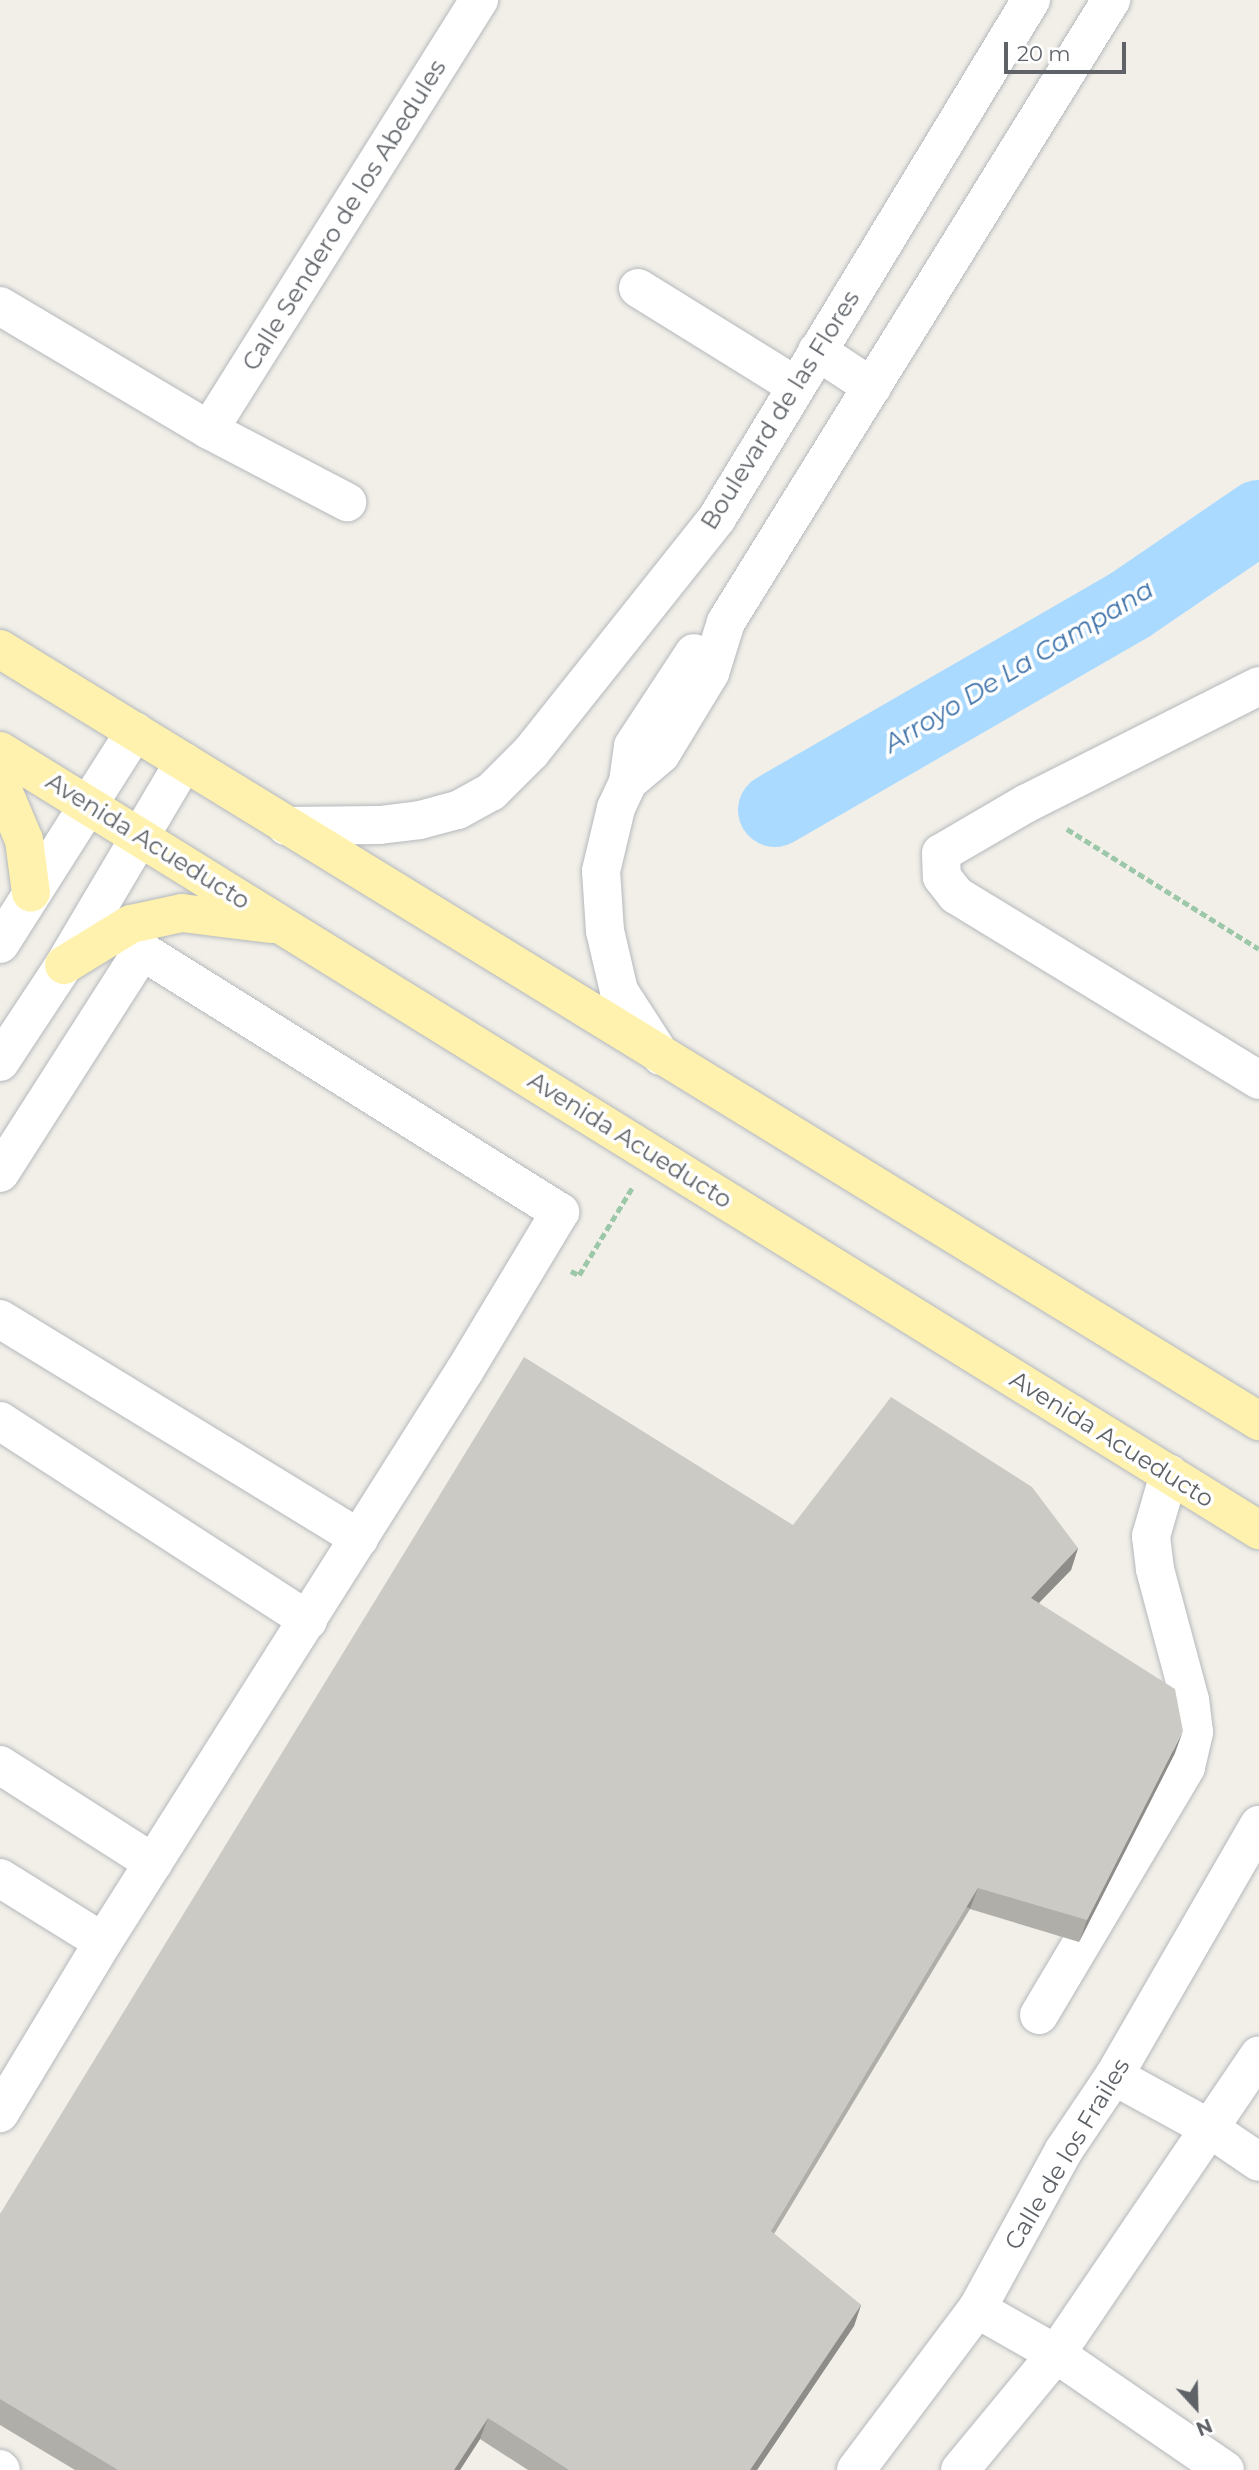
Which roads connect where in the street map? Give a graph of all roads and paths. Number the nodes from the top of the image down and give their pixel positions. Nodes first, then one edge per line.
1 (480, 0) edge
2 (1031, 0) edge
3 (1111, 0) edge
4 (638, 288) dead end
5 (0, 306) edge
6 (817, 351) junction
7 (796, 386) junction
8 (872, 387) junction
9 (209, 430) junction
10 (347, 502) dead end
11 (0, 649) edge
12 (1259, 686) edge
13 (135, 731) junction
14 (0, 751) edge
15 (184, 762) junction
16 (0, 783) edge
17 (88, 803) junction
18 (1027, 803) junction
19 (286, 825) junction
20 (138, 835) junction
21 (31, 893) junction
22 (284, 926) junction
23 (0, 944) edge
24 (1259, 949) edge
25 (64, 965) junction
26 (662, 1056) junction
27 (0, 1062) edge
28 (1259, 1080) edge
29 (652, 1155) junction
30 (0, 1173) edge
31 (606, 1231) dead end
32 (0, 1319) edge
33 (0, 1421) edge
34 (1259, 1422) edge
35 (1169, 1474) junction
36 (1259, 1530) edge
37 (359, 1538) junction
38 (308, 1620) junction
39 (0, 1765) edge
40 (1259, 1825) edge
41 (153, 1863) junction
42 (0, 1878) edge
43 (103, 1941) junction
44 (1039, 2015) dead end
45 (1259, 2054) edge
46 (1114, 2076) junction
47 (0, 2113) edge
48 (1209, 2128) junction
49 (1259, 2162) edge
50 (977, 2309) junction
51 (1056, 2354) junction
52 (856, 2470) edge
53 (960, 2470) edge
54 (1225, 2470) edge

1 - 9 street, Calle Sendero de los Abedules
2 - 6 street, Boulevard de las Flores
3 - 8 street
4 - 7 street
5 - 9 street
6 - 7 street, Boulevard de las Flores
6 - 8 street
7 - 19 street, Boulevard de las Flores
8 - 26 street
9 - 10 street
11 - 13 main road
12 - 18 street
13 - 15 main road
13 - 17 street
14 - 17 main road, Avenida Acueducto
15 - 19 main road
15 - 20 street
16 - 21 main road
17 - 20 main road, Avenida Acueducto
17 - 21 street
18 - 24 path
18 - 28 street
19 - 26 main road
20 - 22 main road, Avenida Acueducto
20 - 25 street
21 - 23 street
22 - 25 main road
22 - 29 main road, Avenida Acueducto
25 - 27 street
26 - 34 main road
29 - 31 path
29 - 35 main road, Avenida Acueducto
30 - 37 street
32 - 37 street
33 - 38 street
35 - 36 main road, Avenida Acueducto
35 - 44 street
37 - 38 street
38 - 41 street
39 - 41 street
40 - 46 street, Calle de los Frailes
41 - 43 street
42 - 43 street
43 - 47 street
45 - 48 street
46 - 48 street
46 - 50 street, Calle de los Frailes
48 - 49 street
48 - 51 street
50 - 51 street
50 - 52 street, Calle de los Frailes
51 - 53 street
51 - 54 street

